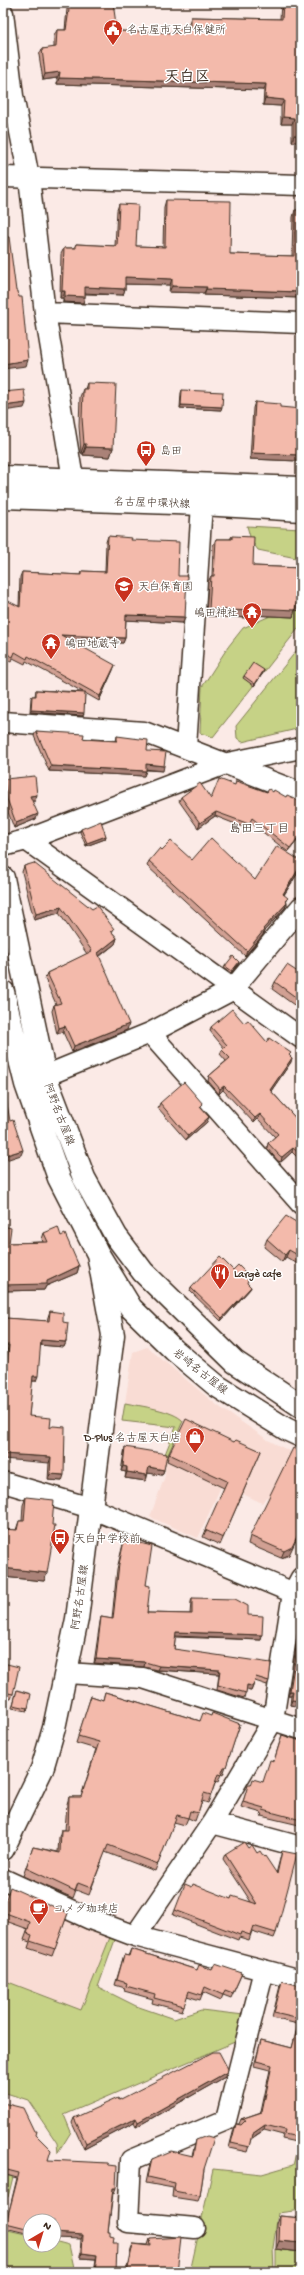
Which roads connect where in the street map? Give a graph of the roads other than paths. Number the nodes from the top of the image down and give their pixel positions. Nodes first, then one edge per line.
1 (3, 13) edge
2 (3, 177) edge
3 (29, 178) junction
4 (301, 185) edge
5 (45, 313) junction
6 (301, 323) edge
7 (3, 477) edge
8 (73, 479) junction
9 (301, 488) edge
10 (3, 498) edge
11 (202, 504) junction
12 (301, 510) edge
13 (3, 722) edge
14 (186, 747) junction
15 (301, 748) edge
16 (228, 763) junction
17 (301, 793) edge
18 (26, 840) junction
19 (3, 846) edge
20 (3, 878) edge
21 (301, 907) edge
22 (232, 990) junction
23 (3, 992) edge
24 (150, 1033) junction
25 (301, 1038) edge
26 (45, 1076) junction
27 (301, 1204) edge
28 (98, 1254) junction
29 (163, 1292) junction
30 (131, 1308) junction
31 (113, 1335) junction
32 (301, 1406) edge
33 (301, 1436) edge
34 (3, 1482) edge
35 (91, 1508) junction
36 (298, 1589) edge
37 (67, 1673) junction
38 (273, 1720) junction
39 (301, 1729) edge
40 (212, 1823) junction
41 (301, 1847) edge
42 (3, 1849) edge
43 (3, 1879) edge
44 (135, 1936) junction
45 (264, 1970) junction
46 (301, 1980) edge
47 (195, 2228) dead end

1 - 3 street
2 - 3 street
3 - 4 street
3 - 5 street
5 - 6 street
5 - 8 street
7 - 8 main road, 名古屋中環状線
8 - 9 main road, 名古屋中環状線
10 - 11 main road, 名古屋中環状線
11 - 12 main road, 名古屋中環状線
11 - 14 street
13 - 14 street
14 - 16 street
15 - 16 street
16 - 17 street
16 - 18 street
18 - 19 street
18 - 22 street
20 - 26 main road, 阿野名古屋線
21 - 22 street
22 - 24 street
22 - 25 street
23 - 28 main road, 阿野名古屋線
24 - 26 street
24 - 27 street
26 - 29 main road, 阿野名古屋線
28 - 30 main road, 阿野名古屋線
28 - 31 main road, 阿野名古屋線
29 - 30 main road, 阿野名古屋線
29 - 32 main road
30 - 31 main road, 阿野名古屋線
30 - 33 main road, 岩崎名古屋線
31 - 35 main road, 阿野名古屋線
34 - 35 street
35 - 36 street
35 - 37 main road, 阿野名古屋線
36 - 38 street
37 - 38 street
37 - 42 main road, 阿野名古屋線
38 - 39 street
38 - 40 street
40 - 41 street
40 - 44 street
43 - 44 street
44 - 45 street
45 - 46 street
45 - 47 street

